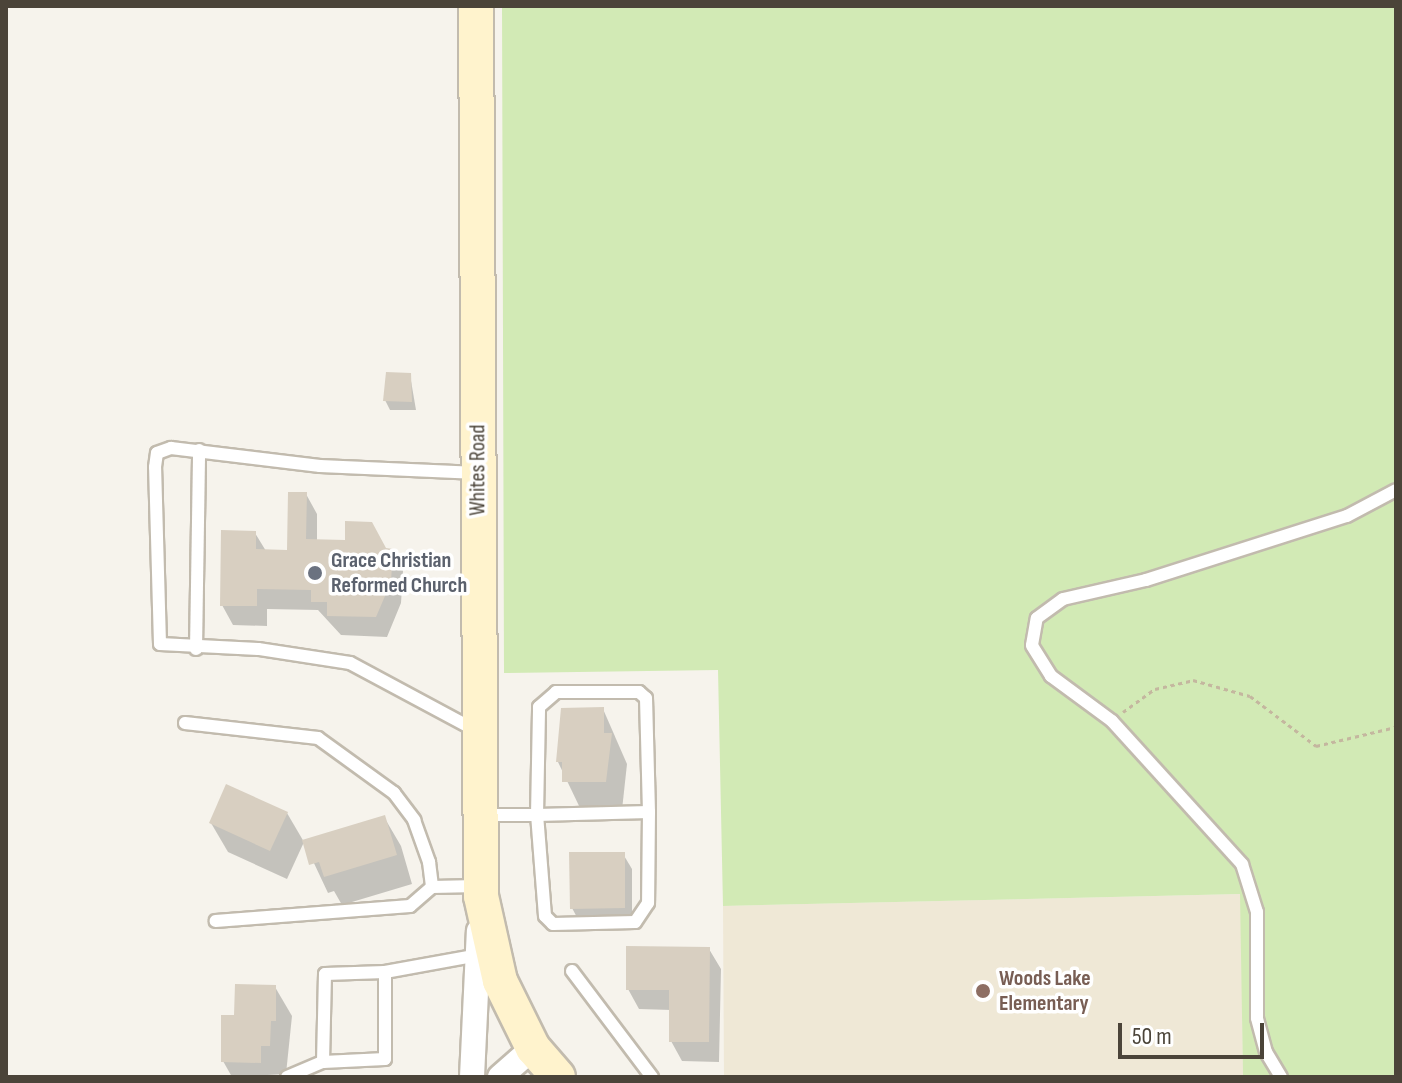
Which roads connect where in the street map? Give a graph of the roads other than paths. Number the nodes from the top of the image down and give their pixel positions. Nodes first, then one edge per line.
1 (476, 6) edge
2 (199, 450) junction
3 (478, 473) junction
4 (1396, 490) edge
5 (196, 649) junction
6 (185, 723) dead end
7 (478, 732) junction
8 (649, 812) junction
9 (478, 815) junction
10 (537, 815) junction
11 (432, 887) junction
12 (480, 891) junction
13 (216, 921) dead end
14 (479, 955) junction
15 (572, 971) dead end
16 (385, 972) junction
17 (533, 1048) junction
18 (323, 1062) junction
19 (287, 1077) edge
20 (472, 1077) edge
21 (500, 1077) edge
22 (558, 1077) edge
23 (652, 1077) edge
24 (1281, 1077) edge

1 - 3 street, Whites Road
2 - 3 lane
2 - 5 lane
2 - 5 lane
3 - 7 street, Whites Road
4 - 24 lane
5 - 7 lane
6 - 11 lane
7 - 9 street, Whites Road
8 - 10 lane
8 - 10 lane
8 - 10 lane
9 - 10 lane
9 - 12 street, Whites Road
11 - 12 lane
11 - 13 lane
12 - 14 street, Whites Road
12 - 17 street
14 - 16 lane
14 - 20 street, Whites Road
15 - 23 lane
16 - 18 lane
16 - 18 lane
17 - 21 street
17 - 22 street
18 - 19 lane

